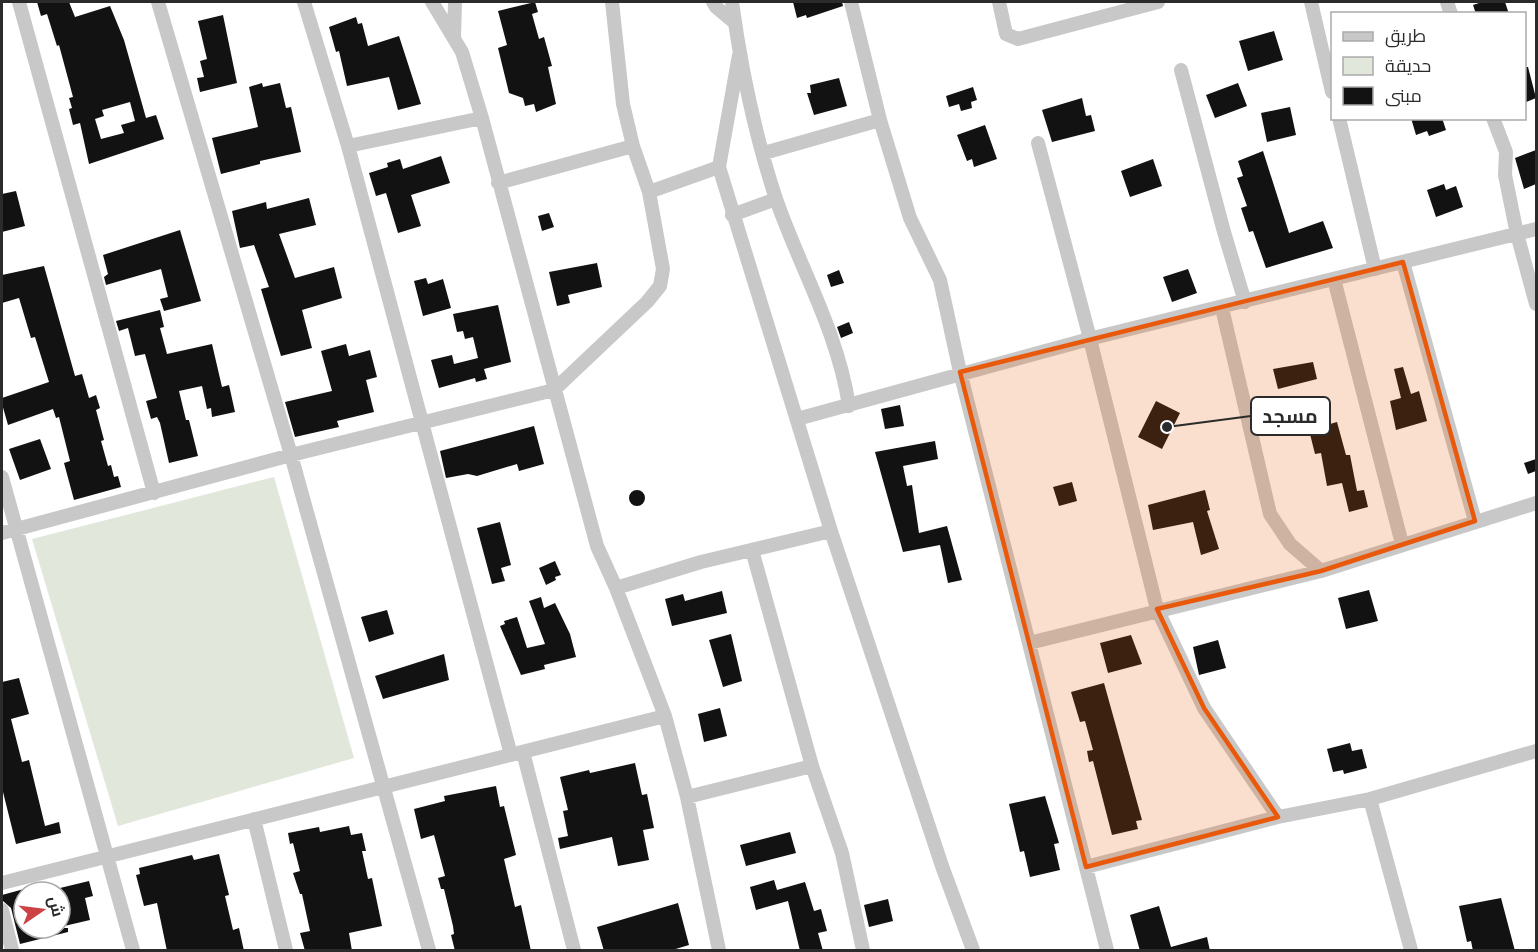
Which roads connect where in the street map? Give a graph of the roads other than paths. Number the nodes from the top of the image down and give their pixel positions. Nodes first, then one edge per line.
1 (19, 2) edge
2 (158, 2) edge
3 (304, 2) edge
4 (432, 2) edge
5 (455, 2) edge
6 (612, 2) edge
7 (713, 2) edge
8 (732, 2) edge
9 (851, 2) edge
10 (999, 2) edge
11 (1158, 2) edge
12 (1311, 2) edge
13 (735, 23) junction
14 (454, 39) junction
15 (739, 55) junction
16 (1181, 70) dead end
17 (1331, 88) edge
18 (482, 118) junction
19 (880, 120) junction
20 (1339, 120) edge
21 (1494, 120) edge
22 (1038, 143) dead end
23 (348, 146) junction
24 (633, 146) junction
25 (764, 153) junction
26 (719, 167) junction
27 (498, 183) junction
28 (649, 192) junction
29 (776, 199) junction
30 (732, 215) junction
31 (1536, 229) edge
32 (1517, 234) junction
33 (1404, 262) junction
34 (1375, 269) junction
35 (1334, 279) junction
36 (1245, 302) junction
37 (1536, 304) edge
38 (1222, 308) junction
39 (1090, 339) junction
40 (960, 372) junction
41 (554, 390) junction
42 (849, 406) junction
43 (797, 418) junction
44 (422, 423) junction
45 (291, 455) junction
46 (2, 477) edge
47 (154, 493) junction
48 (1536, 503) edge
49 (1475, 521) junction
50 (16, 528) junction
51 (831, 531) junction
52 (2, 532) edge
53 (1402, 544) junction
54 (752, 550) junction
55 (1322, 571) junction
56 (616, 588) junction
57 (1157, 609) junction
58 (1029, 643) junction
59 (665, 716) junction
60 (1536, 751) edge
61 (517, 753) junction
62 (812, 766) junction
63 (381, 787) junction
64 (687, 798) junction
65 (1370, 799) junction
66 (1278, 818) junction
67 (254, 819) junction
68 (107, 855) junction
69 (1086, 867) junction
70 (2, 883) edge
71 (2, 910) edge
72 (12, 951) edge
73 (133, 951) edge
74 (286, 951) edge
75 (429, 951) edge
76 (574, 951) edge
77 (719, 951) edge
78 (864, 951) edge
79 (973, 951) edge
80 (1107, 951) edge
81 (1411, 951) edge

1 - 47 street
2 - 45 street
3 - 23 street
4 - 14 street
5 - 14 street
6 - 24 street
7 - 13 street
8 - 13 street
9 - 19 street
10 - 11 street
12 - 17 street
13 - 15 street
14 - 18 street
15 - 25 street
15 - 26 street
16 - 36 street
18 - 23 street
18 - 27 street
19 - 25 street
19 - 40 street
20 - 34 street
21 - 32 street
22 - 39 street
23 - 44 street
24 - 27 street
24 - 28 street
25 - 29 street
26 - 28 street
26 - 30 street
27 - 41 street
28 - 41 street
29 - 30 street
29 - 42 street
30 - 43 street
31 - 32 street
32 - 33 street
32 - 37 street
33 - 34 street
33 - 49 street
34 - 35 street
35 - 36 street
35 - 53 street
36 - 38 street
38 - 39 street
38 - 55 street
39 - 40 street
39 - 57 street
40 - 42 street
40 - 58 street
41 - 44 street
41 - 56 street
42 - 43 street
43 - 51 street
44 - 45 street
44 - 61 street
45 - 47 street
45 - 63 street
46 - 50 street
47 - 50 street
48 - 49 street
49 - 53 street
50 - 52 street
50 - 68 street
51 - 54 street
51 - 79 street
53 - 55 street
54 - 56 street
54 - 62 street
55 - 57 street
56 - 59 street
57 - 58 street
57 - 66 street
58 - 69 street
59 - 61 street
59 - 64 street
60 - 65 street
61 - 63 street
61 - 76 street
62 - 64 street
62 - 78 street
63 - 67 street
63 - 75 street
64 - 77 street
65 - 66 street
65 - 81 street
66 - 69 street
67 - 68 street
67 - 74 street
68 - 70 street
68 - 73 street
69 - 80 street
71 - 72 street

